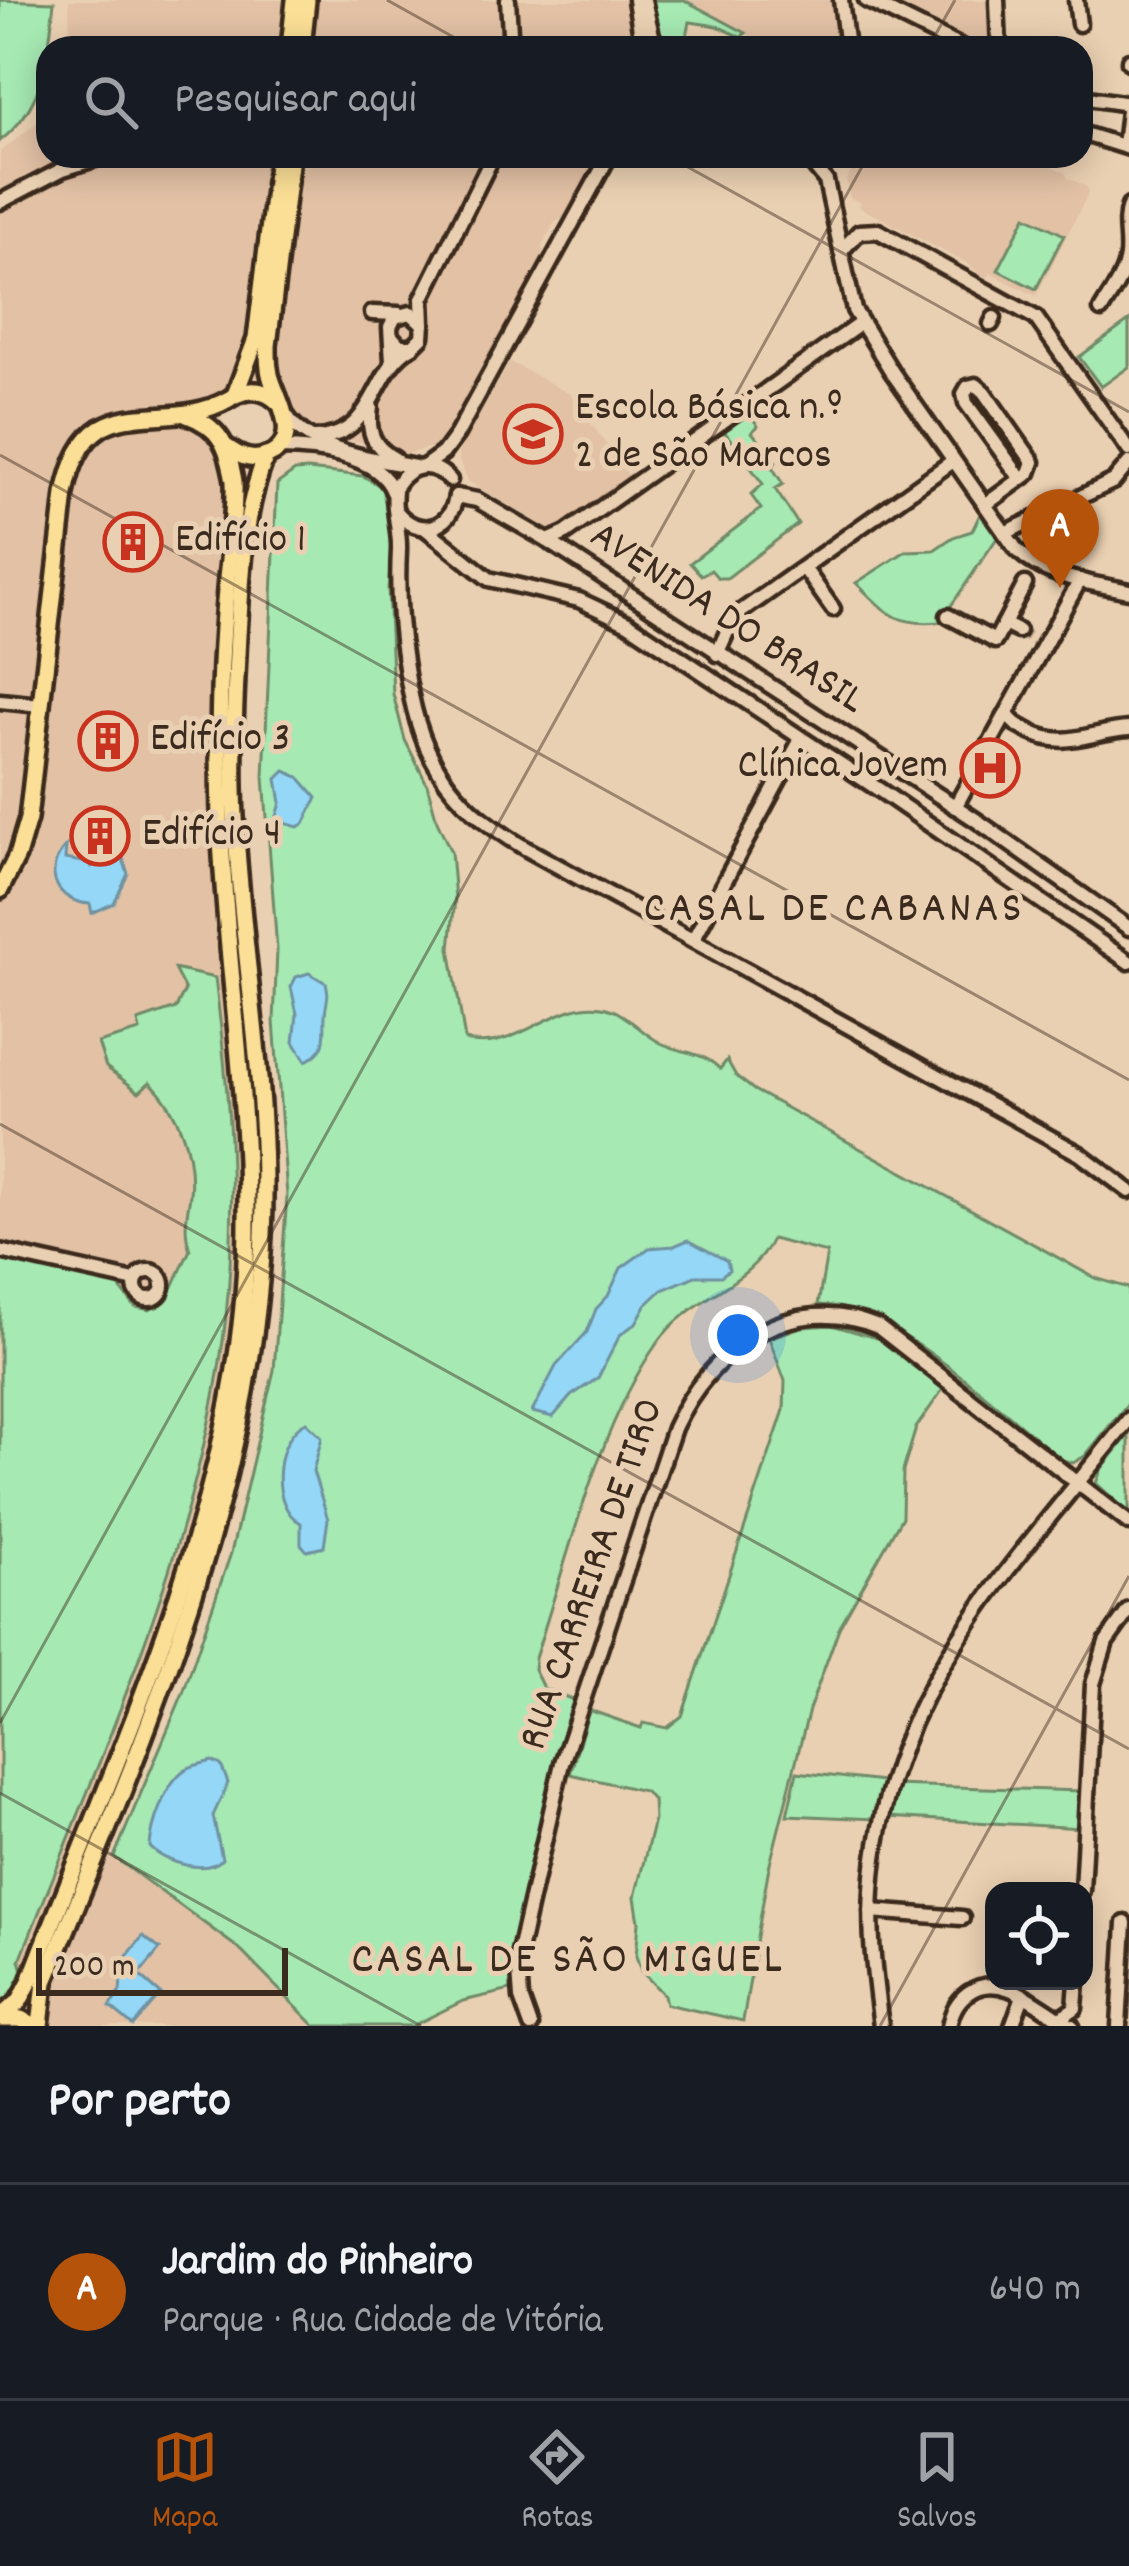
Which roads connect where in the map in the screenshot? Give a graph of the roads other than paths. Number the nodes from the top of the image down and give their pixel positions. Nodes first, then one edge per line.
1 (295, 0) edge
2 (308, 0) edge
3 (508, 0) edge
4 (640, 0) edge
5 (841, 0) edge
6 (866, 0) edge
7 (997, 0) edge
8 (1076, 0) edge
9 (1078, 24) dead end
10 (291, 36) edge
11 (304, 36) edge
12 (510, 36) edge
13 (643, 36) edge
14 (651, 36) edge
15 (846, 36) edge
16 (940, 36) edge
17 (998, 36) edge
18 (1093, 99) edge
19 (1129, 104) edge
20 (1093, 137) edge
21 (1127, 147) edge
22 (66, 168) edge
23 (277, 168) edge
24 (290, 168) edge
25 (485, 168) edge
26 (602, 168) edge
27 (816, 168) edge
28 (823, 168) edge
29 (826, 181) junction
30 (0, 202) edge
31 (1127, 211) edge
32 (842, 251) junction
33 (422, 299) junction
34 (1101, 310) dead end
35 (401, 314) junction
36 (861, 323) junction
37 (423, 324) junction
38 (390, 334) junction
39 (413, 346) junction
40 (392, 362) junction
41 (232, 397) junction
42 (371, 406) junction
43 (285, 412) junction
44 (187, 415) junction
45 (457, 434) junction
46 (314, 438) junction
47 (225, 442) junction
48 (1129, 449) edge
49 (272, 452) junction
50 (952, 461) junction
51 (1129, 463) edge
52 (416, 466) junction
53 (1021, 479) junction
54 (450, 480) junction
55 (394, 499) junction
56 (454, 504) junction
57 (985, 505) junction
58 (424, 528) junction
59 (1005, 533) junction
60 (548, 542) junction
61 (460, 557) junction
62 (398, 560) junction
63 (804, 568) junction
64 (1080, 580) junction
65 (1025, 584) dead end
66 (1129, 591) edge
67 (833, 609) dead end
68 (948, 616) dead end
69 (1004, 624) junction
70 (1018, 631) tunnel mouth
71 (718, 654) junction
72 (0, 701) edge
73 (41, 705) junction
74 (1007, 714) junction
75 (1129, 729) edge
76 (801, 739) junction
77 (955, 807) junction
78 (0, 890) edge
79 (1129, 928) edge
80 (694, 940) junction
81 (1129, 962) edge
82 (1129, 1191) edge
83 (0, 1251) edge
84 (135, 1281) dead end
85 (1129, 1419) edge
86 (1079, 1483) junction
87 (1129, 1523) edge
88 (1129, 1610) edge
89 (1082, 1882) edge
90 (871, 1911) junction
91 (962, 1918) dead end
92 (1125, 1923) dead end
93 (1076, 1990) edge
94 (1023, 1996) junction
95 (0, 2018) edge
96 (1069, 2024) edge
97 (37, 2026) edge
98 (532, 2026) edge
99 (881, 2026) edge
100 (949, 2026) edge
101 (1012, 2026) edge
102 (1119, 2026) edge

1 - 10 main road
2 - 11 main road
3 - 12 street
4 - 13 street
4 - 14 street
5 - 15 street
6 - 16 street
7 - 17 street
8 - 9 street
18 - 19 street
19 - 21 street
20 - 21 street
22 - 30 street
23 - 41 main road
24 - 43 main road
25 - 33 street
26 - 45 street
27 - 29 street
28 - 29 street
29 - 32 street
31 - 34 street
32 - 36 street
32 - 48 street
33 - 35 street
33 - 37 street
35 - 37 street
35 - 38 street
35 - 38 street
36 - 50 street
36 - 60 street
37 - 39 street
38 - 39 street
38 - 40 street
39 - 40 street
40 - 42 street
41 - 43 main road
41 - 44 main road
41 - 47 main road
42 - 46 street
42 - 52 street
43 - 46 street
43 - 49 main road
44 - 47 main road
44 - 73 main road
45 - 52 street
45 - 54 street
46 - 52 street
47 - 49 main road
47 - 95 main road
49 - 55 street
49 - 97 main road
50 - 57 street
50 - 63 street
51 - 59 street
52 - 54 street
52 - 55 street
53 - 53 street
53 - 57 street
54 - 56 street
55 - 58 street
55 - 62 street
56 - 58 street
56 - 60 street, AVENIDA DO BRASIL
56 - 61 street
57 - 59 street
58 - 61 street
58 - 62 street
59 - 64 street
60 - 71 street, AVENIDA DO BRASIL
61 - 76 street
62 - 80 street
63 - 67 street
63 - 71 street
64 - 66 street
64 - 74 street
65 - 69 street
68 - 69 street
69 - 70 street
71 - 77 street, AVENIDA DO BRASIL
72 - 73 street
73 - 78 main road
74 - 75 street
74 - 77 street
76 - 80 street
76 - 81 street
77 - 79 street, AVENIDA DO BRASIL
80 - 82 street
83 - 84 street
85 - 86 street
86 - 87 street, RUA CARREIRA DE TIRO
86 - 90 street
86 - 98 street, RUA CARREIRA DE TIRO
88 - 89 street
90 - 91 street
90 - 99 street
92 - 102 street
93 - 96 street
94 - 96 street
94 - 100 street
94 - 101 street
95 - 97 main road

